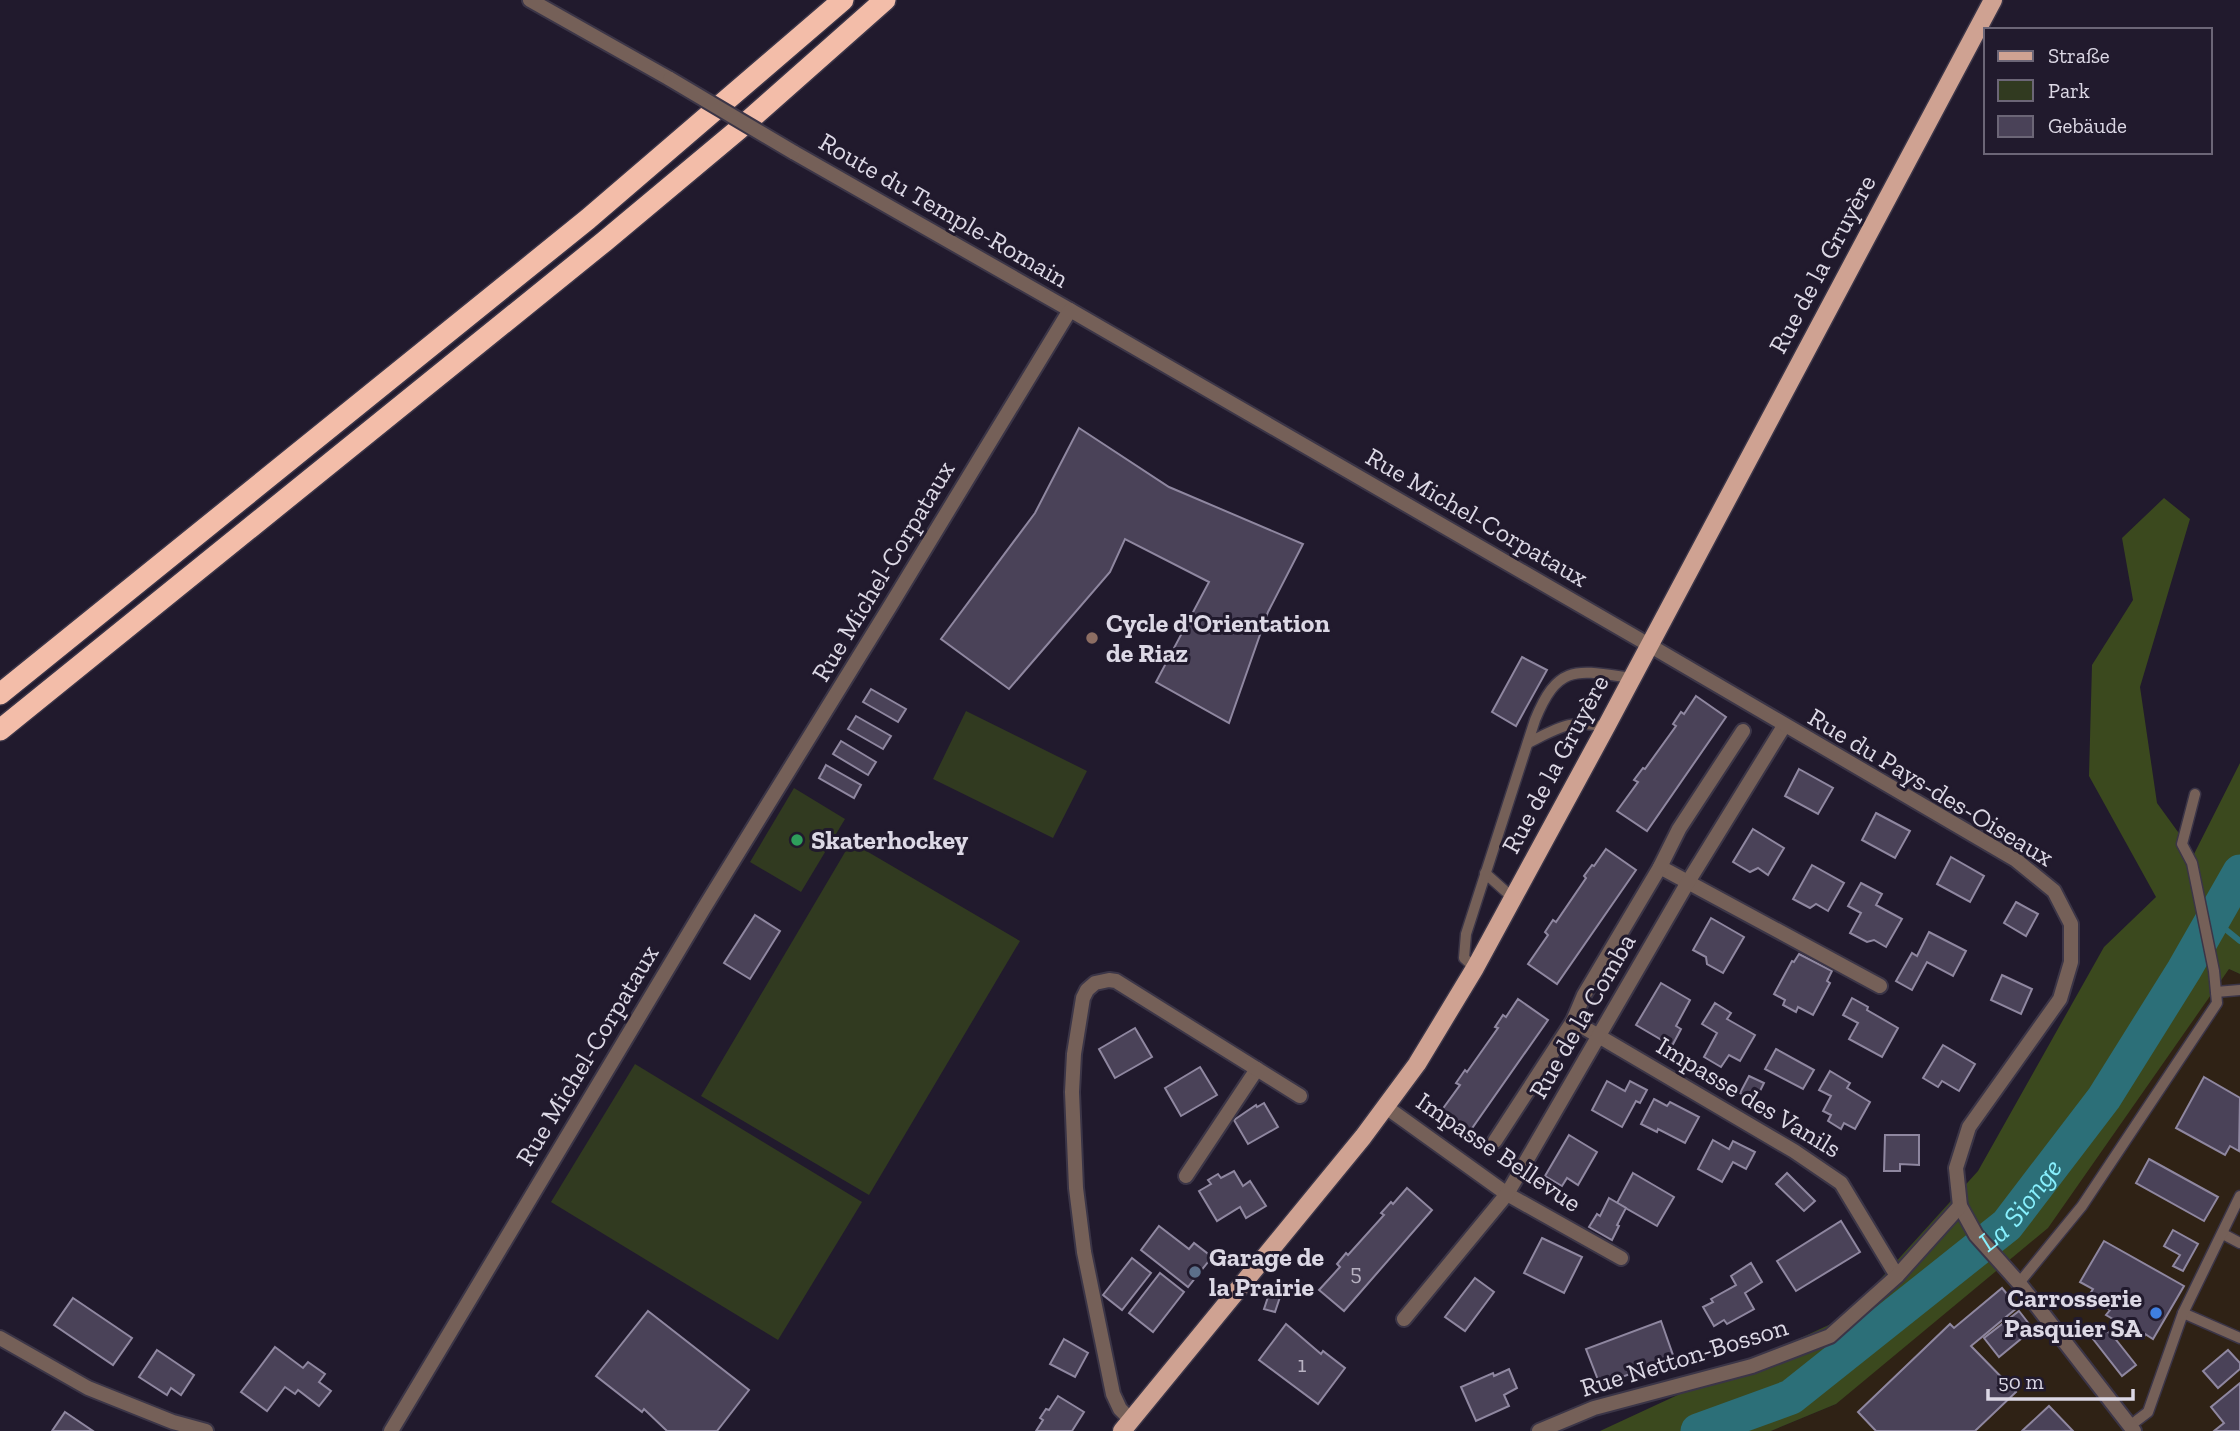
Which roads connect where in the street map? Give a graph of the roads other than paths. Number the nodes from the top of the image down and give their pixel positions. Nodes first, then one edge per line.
1 (530, 0) edge
2 (843, 0) edge
3 (885, 0) edge
4 (1993, 0) edge
5 (1070, 310) junction
6 (1649, 645) junction
7 (1632, 678) junction
8 (0, 694) edge
9 (1784, 726) junction
10 (1606, 727) junction
11 (0, 730) edge
12 (1742, 731) dead end
13 (1528, 743) junction
14 (2195, 794) dead end
15 (1660, 867) junction
16 (1485, 873) junction
17 (1688, 882) junction
18 (1513, 898) junction
19 (1475, 968) junction
20 (1881, 986) dead end
21 (2240, 990) edge
22 (2216, 992) junction
23 (1573, 1021) junction
24 (1600, 1036) junction
25 (1257, 1069) junction
26 (1300, 1096) dead end
27 (1386, 1107) junction
28 (1495, 1141) dead end
29 (1186, 1176) dead end
30 (1507, 1194) junction
31 (2240, 1196) edge
32 (1960, 1206) junction
33 (2223, 1234) junction
34 (2240, 1243) edge
35 (1621, 1258) dead end
36 (1897, 1276) junction
37 (2019, 1283) junction
38 (2183, 1313) junction
39 (1404, 1319) dead end
40 (0, 1338) edge
41 (2240, 1338) edge
42 (170, 1426) edge
43 (1126, 1426) edge
44 (2129, 1429) edge
45 (206, 1431) edge
46 (391, 1431) edge
47 (1539, 1431) edge

1 - 5 street, Route du Temple-Romain, bridge
2 - 8 highway
3 - 11 highway
4 - 6 main road, Rue de la Gruyère
5 - 6 street, Rue Michel-Corpataux
5 - 46 street, Rue Michel-Corpataux
6 - 7 main road, Rue de la Gruyère
6 - 9 street, Rue du Pays-des-Oiseaux
7 - 10 main road, Rue de la Gruyère
7 - 13 lane
9 - 17 street, Rue de la Comba
9 - 32 street, Rue du Pays-des-Oiseaux
10 - 13 lane
10 - 18 main road, Rue de la Gruyère
12 - 15 street
13 - 16 lane
14 - 22 lane
15 - 17 street
15 - 23 street
16 - 18 lane
16 - 19 lane
17 - 20 street
17 - 24 street, Rue de la Comba
18 - 19 main road, Rue de la Gruyère
19 - 27 main road, Rue de la Gruyère
21 - 22 lane
22 - 37 lane
23 - 24 street, Impasse des Vanils
23 - 28 street
24 - 30 street, Rue de la Comba
24 - 36 street, Impasse des Vanils
25 - 26 street
25 - 29 street
25 - 43 street
27 - 30 street, Impasse Bellevue
27 - 43 main road, Rue de la Gruyère
30 - 35 street, Impasse Bellevue
30 - 39 street, Rue de la Comba
31 - 33 lane
32 - 36 street, Rue Netton-Bosson
32 - 37 street, Rue du Pays-des-Oiseaux
33 - 34 lane
33 - 38 lane
36 - 47 street, Rue Netton-Bosson
37 - 44 street, Rue du Pays-des-Oiseaux
38 - 41 lane
38 - 44 lane
40 - 42 street
42 - 45 street

